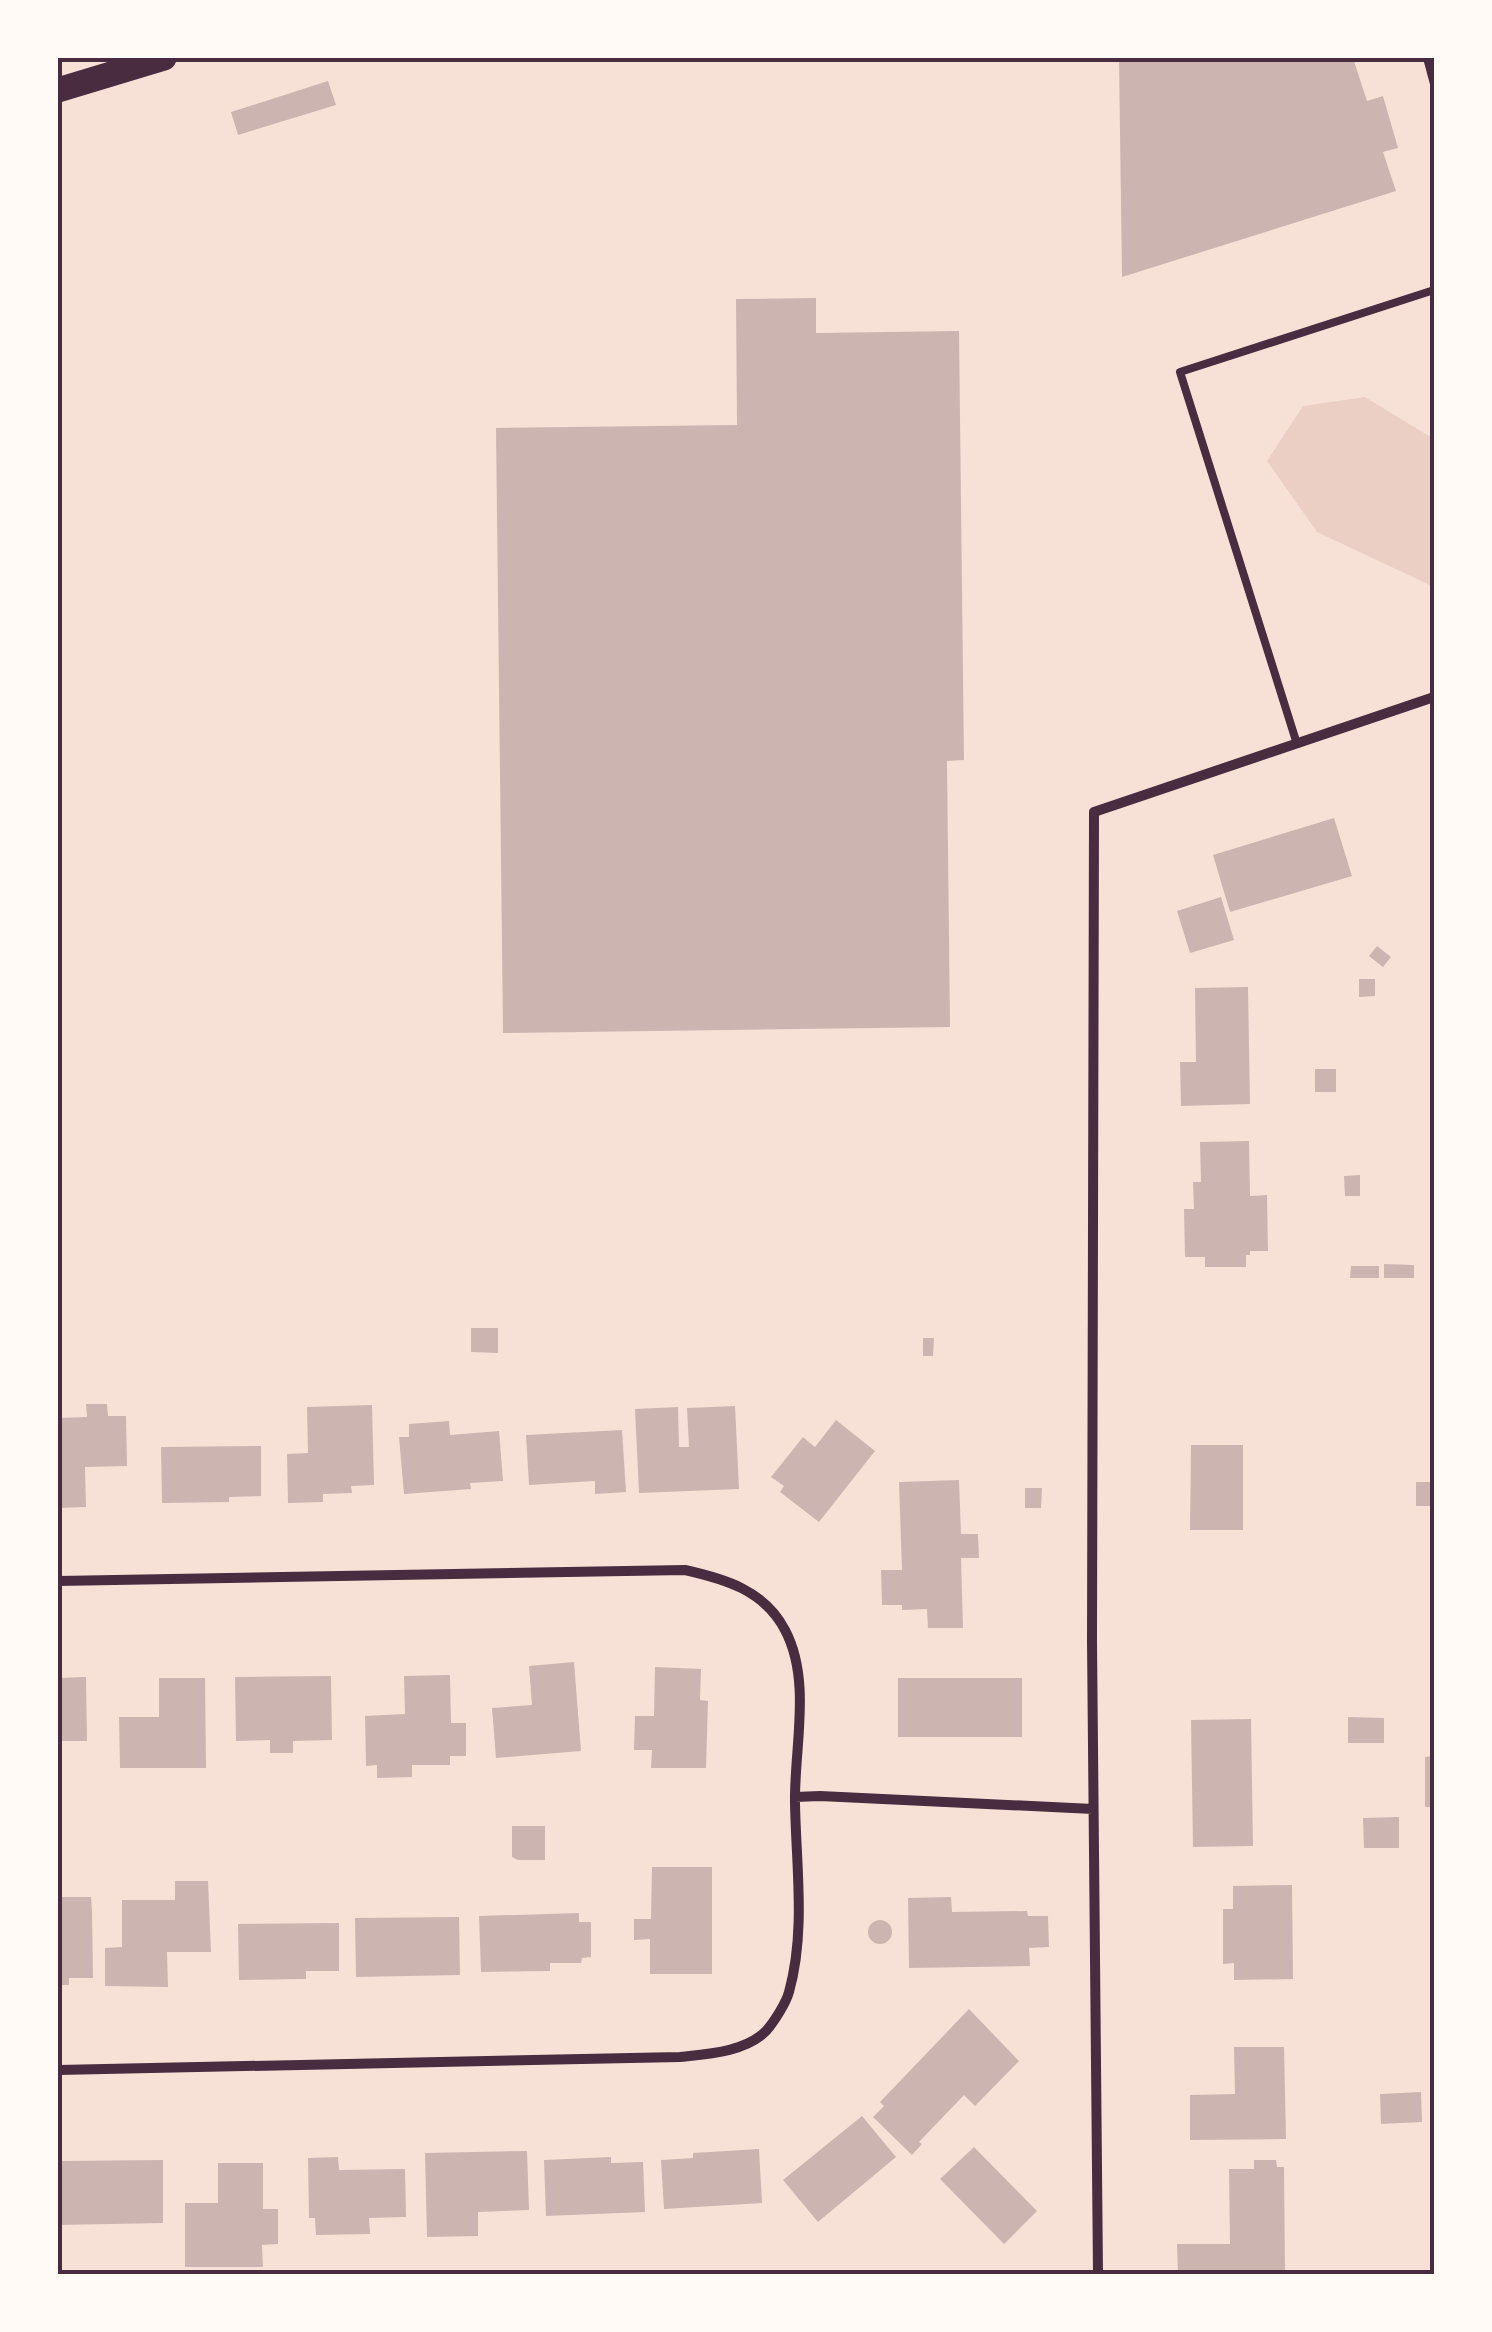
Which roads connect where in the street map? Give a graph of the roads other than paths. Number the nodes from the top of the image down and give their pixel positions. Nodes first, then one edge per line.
1 (164, 58) edge
2 (1427, 58) edge
3 (1434, 84) edge
4 (58, 90) edge
5 (58, 236) edge
6 (1434, 290) edge
7 (58, 358) edge
8 (1434, 697) edge
9 (1297, 744) junction
10 (58, 1581) edge
11 (795, 1797) junction
12 (1093, 1809) junction
13 (58, 2070) edge
14 (1098, 2274) edge

1 - 4 main road
2 - 3 lane
5 - 7 lane
6 - 9 lane
8 - 9 street
9 - 12 street
10 - 11 street
11 - 12 street
11 - 13 street
12 - 14 street

